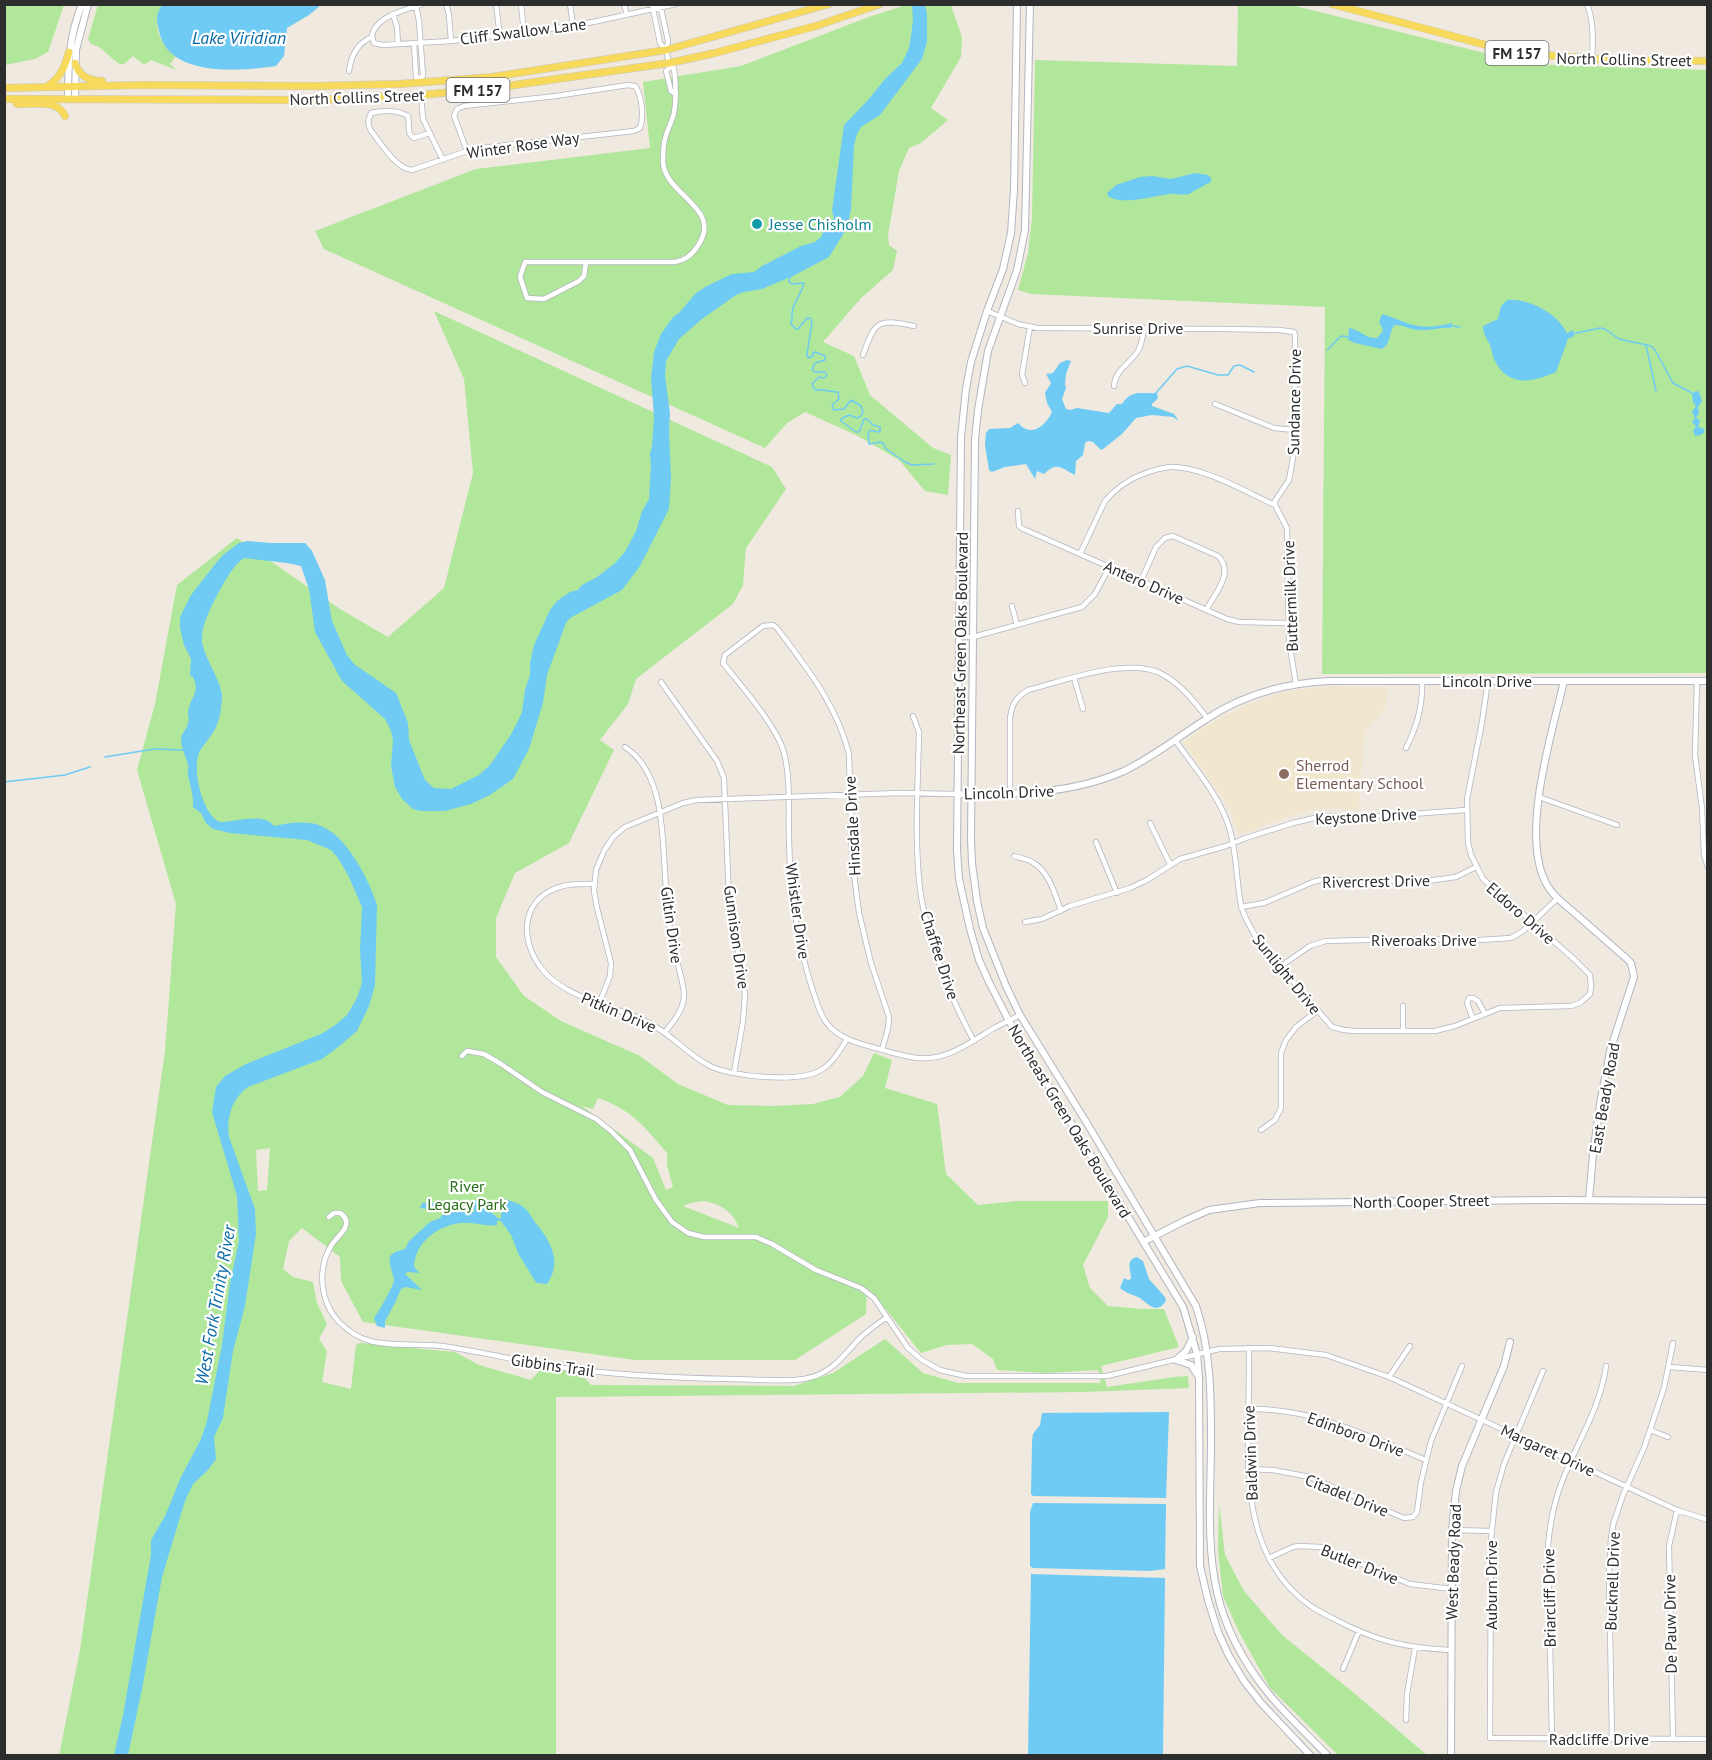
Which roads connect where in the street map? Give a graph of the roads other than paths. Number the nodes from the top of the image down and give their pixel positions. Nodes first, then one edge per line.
1 (82, 4) edge
2 (88, 4) edge
3 (423, 4) edge
4 (446, 4) edge
5 (496, 4) edge
6 (521, 4) edge
7 (570, 4) edge
8 (624, 4) edge
9 (676, 4) edge
10 (829, 4) edge
11 (880, 4) edge
12 (1017, 4) edge
13 (1030, 4) edge
14 (1332, 4) edge
15 (1587, 4) edge
16 (416, 6) junction
17 (660, 6) edge
18 (653, 7) edge
19 (393, 14) junction
20 (627, 15) junction
21 (573, 26) junction
22 (524, 33) junction
23 (500, 36) junction
24 (372, 37) junction
25 (451, 41) junction
26 (421, 43) junction
27 (398, 44) junction
28 (414, 44) junction
29 (666, 51) junction
30 (69, 52) junction
31 (1016, 57) junction
32 (1029, 57) junction
33 (1592, 59) junction
34 (1707, 61) edge
35 (75, 63) junction
36 (670, 65) junction
37 (349, 71) dead end
38 (420, 80) junction
39 (119, 85) junction
40 (48, 86) junction
41 (72, 86) junction
42 (4, 88) edge
43 (421, 95) junction
44 (4, 99) edge
45 (14, 99) junction
46 (72, 99) junction
47 (65, 116) dead end
48 (430, 134) junction
49 (467, 151) junction
50 (443, 160) junction
51 (586, 262) junction
52 (987, 311) junction
53 (1000, 317) junction
54 (914, 326) dead end
55 (1030, 327) junction
56 (1144, 329) junction
57 (1292, 332) joint
58 (863, 355) dead end
59 (1025, 383) dead end
60 (1114, 386) dead end
61 (1215, 404) dead end
62 (1294, 430) junction
63 (1275, 505) junction
64 (1018, 511) dead end
65 (1080, 554) junction
66 (1110, 567) junction
67 (1141, 581) junction
68 (1012, 606) dead end
69 (1206, 610) junction
70 (1288, 623) junction
71 (767, 625) joint
72 (1017, 625) junction
73 (960, 637) junction
74 (973, 637) junction
75 (1074, 678) junction
76 (661, 681) dead end
77 (1422, 681) junction
78 (1488, 681) junction
79 (1564, 681) junction
80 (1697, 681) junction
81 (1707, 681) edge
82 (1296, 684) junction
83 (1083, 709) dead end
84 (913, 716) dead end
85 (1207, 718) junction
86 (1174, 740) junction
87 (625, 747) dead end
88 (1406, 748) dead end
89 (918, 793) junction
90 (850, 794) junction
91 (958, 794) junction
92 (971, 794) junction
93 (1010, 794) junction
94 (788, 796) junction
95 (1539, 797) junction
96 (724, 799) junction
97 (1466, 810) junction
98 (659, 812) junction
99 (1150, 823) dead end
100 (1617, 825) dead end
101 (1096, 842) dead end
102 (1232, 843) junction
103 (1014, 856) dead end
104 (1170, 864) junction
105 (1476, 867) junction
106 (1707, 867) edge
107 (594, 884) junction
108 (1117, 893) junction
109 (1558, 898) junction
110 (1241, 907) junction
111 (1061, 910) junction
112 (1025, 922) dead end
113 (1533, 923) junction
114 (1281, 966) junction
115 (1590, 992) joint
116 (599, 1004) junction
117 (1403, 1006) dead end
118 (1317, 1011) junction
119 (1485, 1014) junction
120 (1020, 1015) junction
121 (1473, 1019) junction
122 (1009, 1021) junction
123 (1403, 1031) junction
124 (665, 1032) junction
125 (848, 1039) junction
126 (974, 1041) junction
127 (882, 1050) junction
128 (462, 1056) dead end
129 (734, 1073) junction
130 (1261, 1130) dead end
131 (1105, 1153) junction
132 (1094, 1160) junction
133 (1589, 1200) junction
134 (1707, 1201) edge
135 (329, 1217) dead end
136 (1154, 1236) junction
137 (1143, 1242) junction
138 (886, 1318) junction
139 (1193, 1337) junction
140 (1510, 1342) dead end
141 (1673, 1343) dead end
142 (1410, 1346) dead end
143 (1248, 1348) junction
144 (1208, 1352) junction
145 (1197, 1354) junction
146 (1176, 1360) junction
147 (1462, 1366) dead end
148 (1606, 1366) dead end
149 (1670, 1367) junction
150 (1707, 1370) edge
151 (1543, 1371) dead end
152 (1199, 1377) junction
153 (1389, 1377) junction
154 (1447, 1403) junction
155 (1248, 1409) junction
156 (1481, 1419) junction
157 (1650, 1430) junction
158 (1516, 1435) junction
159 (1668, 1437) dead end
160 (1426, 1460) junction
161 (1571, 1461) junction
162 (1248, 1468) junction
163 (1627, 1487) junction
164 (1677, 1510) junction
165 (1707, 1520) edge
166 (1452, 1530) junction
167 (1491, 1531) junction
168 (1269, 1558) junction
169 (1452, 1588) junction
170 (1359, 1631) junction
171 (1415, 1648) junction
172 (1450, 1650) junction
173 (1343, 1669) dead end
174 (1406, 1720) dead end
175 (1490, 1738) joint
176 (1552, 1739) junction
177 (1612, 1739) junction
178 (1673, 1739) junction
179 (1707, 1739) edge
180 (1311, 1755) edge
181 (1328, 1755) edge
182 (1451, 1755) edge

1 - 30 main road
2 - 35 main road
3 - 16 street
4 - 25 street
5 - 23 street
6 - 22 street
7 - 21 street
8 - 20 street
9 - 17 street, Cliff Swallow Lane
10 - 29 main road, North Collins Street / FM 157
11 - 36 main road, North Collins Street / FM 157
12 - 31 main road, Northeast Green Oaks Boulevard
13 - 32 main road, Northeast Green Oaks Boulevard
14 - 33 main road, North Collins Street / FM 157
15 - 33 street
16 - 19 street
16 - 26 street
17 - 18 street, Cliff Swallow Lane
17 - 29 street
18 - 20 street, Cliff Swallow Lane
18 - 29 street
19 - 24 street
19 - 27 street
20 - 21 street, Cliff Swallow Lane
21 - 22 street, Cliff Swallow Lane
22 - 23 street, Cliff Swallow Lane
23 - 25 street, Cliff Swallow Lane
24 - 27 street, Cliff Swallow Lane
24 - 37 street
25 - 26 street, Cliff Swallow Lane
26 - 28 street, Cliff Swallow Lane
26 - 38 street
27 - 28 street, Cliff Swallow Lane
28 - 38 street
29 - 36 street
29 - 38 main road, North Collins Street / FM 157
30 - 40 main road
30 - 41 main road
31 - 32 main road
31 - 52 main road, Northeast Green Oaks Boulevard
32 - 53 main road, Northeast Green Oaks Boulevard
33 - 34 main road, North Collins Street / FM 157
35 - 39 main road
35 - 41 main road
36 - 43 main road, North Collins Street / FM 157
36 - 51 street
38 - 39 main road, North Collins Street / FM 157
38 - 43 main road
39 - 41 main road, North Collins Street / FM 157
40 - 41 main road, North Collins Street / FM 157
40 - 42 main road, North Collins Street / FM 157
41 - 46 main road
43 - 46 main road, North Collins Street / FM 157
43 - 48 street
44 - 45 main road, North Collins Street / FM 157
45 - 46 main road, North Collins Street / FM 157
45 - 47 main road
48 - 50 street
48 - 50 street, Winter Rose Way
49 - 49 street, Winter Rose Way
49 - 50 street, Winter Rose Way
51 - 51 street
52 - 53 street, Sunrise Drive
52 - 73 main road, Northeast Green Oaks Boulevard
53 - 55 street, Sunrise Drive
53 - 74 main road, Northeast Green Oaks Boulevard
54 - 58 street
55 - 56 street, Sunrise Drive
55 - 59 street
56 - 57 street, Sunrise Drive
56 - 60 street
57 - 62 street, Sundance Drive
61 - 62 street
62 - 63 street, Sundance Drive
63 - 65 street
63 - 70 street, Buttermilk Drive
64 - 65 street, Antero Drive
65 - 66 street, Antero Drive
66 - 67 street, Antero Drive
66 - 72 street
67 - 69 street, Antero Drive
67 - 69 street
68 - 72 street
69 - 70 street, Antero Drive
70 - 82 street, Buttermilk Drive
71 - 90 street, Hinsdale Drive
71 - 94 street, Whistler Drive
72 - 74 street
73 - 74 street
73 - 91 main road, Northeast Green Oaks Boulevard
74 - 92 main road, Northeast Green Oaks Boulevard
75 - 83 street
75 - 85 street
75 - 93 street
76 - 96 street, Gunnison Drive
77 - 78 main road, Lincoln Drive
77 - 82 main road, Lincoln Drive
77 - 88 street
78 - 79 main road, Lincoln Drive
78 - 97 street, Eldoro Drive
79 - 80 main road, Lincoln Drive
79 - 95 main road, East Beady Road
80 - 81 main road, Lincoln Drive
80 - 106 street
82 - 85 main road, Lincoln Drive
84 - 89 street, Chaffee Drive
85 - 86 main road, Lincoln Drive
86 - 93 main road, Lincoln Drive
86 - 102 street, Sunlight Drive
87 - 98 street, Giltin Drive
89 - 90 street, Lincoln Drive
89 - 91 street, Lincoln Drive
89 - 126 street, Chaffee Drive
90 - 94 street, Lincoln Drive
90 - 127 street, Hinsdale Drive
91 - 92 main road, Lincoln Drive
91 - 122 main road, Northeast Green Oaks Boulevard
92 - 93 main road, Lincoln Drive
92 - 120 main road, Northeast Green Oaks Boulevard
94 - 96 street, Lincoln Drive
94 - 125 street, Whistler Drive
95 - 100 street
95 - 109 main road, East Beady Road
96 - 98 street, Lincoln Drive
96 - 129 street, Gunnison Drive
97 - 102 street, Keystone Drive
97 - 105 street, Eldoro Drive
98 - 107 street, Lincoln Drive
98 - 124 street, Giltin Drive
99 - 104 street
101 - 108 street
102 - 104 street, Keystone Drive
102 - 110 street, Sunlight Drive
103 - 111 street
104 - 108 street, Keystone Drive
105 - 110 street, Rivercrest Drive
105 - 113 street, Eldoro Drive
107 - 116 street, Lincoln Drive
107 - 116 street, Pitkin Drive
108 - 111 street, Keystone Drive
109 - 113 street, Riveroaks Drive
109 - 133 main road, East Beady Road
110 - 114 street, Sunlight Drive
111 - 112 street, Keystone Drive
113 - 114 street, Riveroaks Drive
113 - 115 street, Eldoro Drive
114 - 118 street, Sunlight Drive
115 - 119 street, Sunlight Drive
116 - 124 street, Pitkin Drive
117 - 123 street
118 - 123 street, Sunlight Drive
118 - 130 street
119 - 121 street, Sunlight Drive
119 - 121 street
120 - 122 street, Whistler Drive
120 - 131 main road, Northeast Green Oaks Boulevard
121 - 123 street, Sunlight Drive
122 - 126 street, Whistler Drive
122 - 132 main road, Northeast Green Oaks Boulevard
124 - 129 street, Pitkin Drive
125 - 127 street, Whistler Drive
125 - 129 street, Pitkin Drive
126 - 127 street, Whistler Drive
128 - 138 street, Margaret Drive
131 - 132 main road
131 - 136 main road, Northeast Green Oaks Boulevard
132 - 137 main road, Northeast Green Oaks Boulevard
133 - 134 main road, North Cooper Street
133 - 136 main road, North Cooper Street
135 - 138 street, Gibbins Trail
136 - 137 main road, North Cooper Street
136 - 144 main road, Northeast Green Oaks Boulevard
137 - 139 main road, Northeast Green Oaks Boulevard
138 - 146 street, Margaret Drive
139 - 145 main road, Northeast Green Oaks Boulevard
139 - 146 main road
140 - 156 main road, West Beady Road
141 - 149 street, Bucknell Drive
142 - 153 street
143 - 144 street, Margaret Drive
143 - 153 street, Margaret Drive
143 - 155 street, Baldwin Drive
144 - 145 street, Margaret Drive
144 - 181 main road, Northeast Green Oaks Boulevard
145 - 146 street, Margaret Drive
145 - 152 main road, Northeast Green Oaks Boulevard
146 - 152 main road
147 - 154 street
148 - 161 street, Briarcliff Drive
149 - 150 street
149 - 157 street, Bucknell Drive
151 - 158 street, Auburn Drive
152 - 180 main road, Northeast Green Oaks Boulevard
153 - 154 street, Margaret Drive
154 - 156 street, Margaret Drive
154 - 160 street
155 - 160 street, Edinboro Drive
155 - 162 street, Baldwin Drive
156 - 158 street, Margaret Drive
156 - 166 main road, West Beady Road
157 - 159 street
157 - 163 street, Bucknell Drive
158 - 161 street, Margaret Drive
158 - 167 street, Auburn Drive
160 - 162 street, Citadel Drive
161 - 163 street, Margaret Drive
161 - 176 street, Briarcliff Drive
162 - 168 street, Baldwin Drive
163 - 164 street, Margaret Drive
163 - 177 street, Bucknell Drive
164 - 165 street, Margaret Drive
164 - 178 street, De Pauw Drive
166 - 167 street
166 - 169 main road, West Beady Road
167 - 175 street, Auburn Drive
168 - 169 street, Butler Drive
168 - 170 street, Baldwin Drive
169 - 172 main road, West Beady Road
170 - 171 street, Baldwin Drive
170 - 173 street
171 - 172 street, Baldwin Drive
171 - 174 street
172 - 182 main road, West Beady Road
175 - 176 street, Radcliffe Drive
176 - 177 street, Radcliffe Drive
177 - 178 street, Radcliffe Drive
178 - 179 street, Radcliffe Drive

